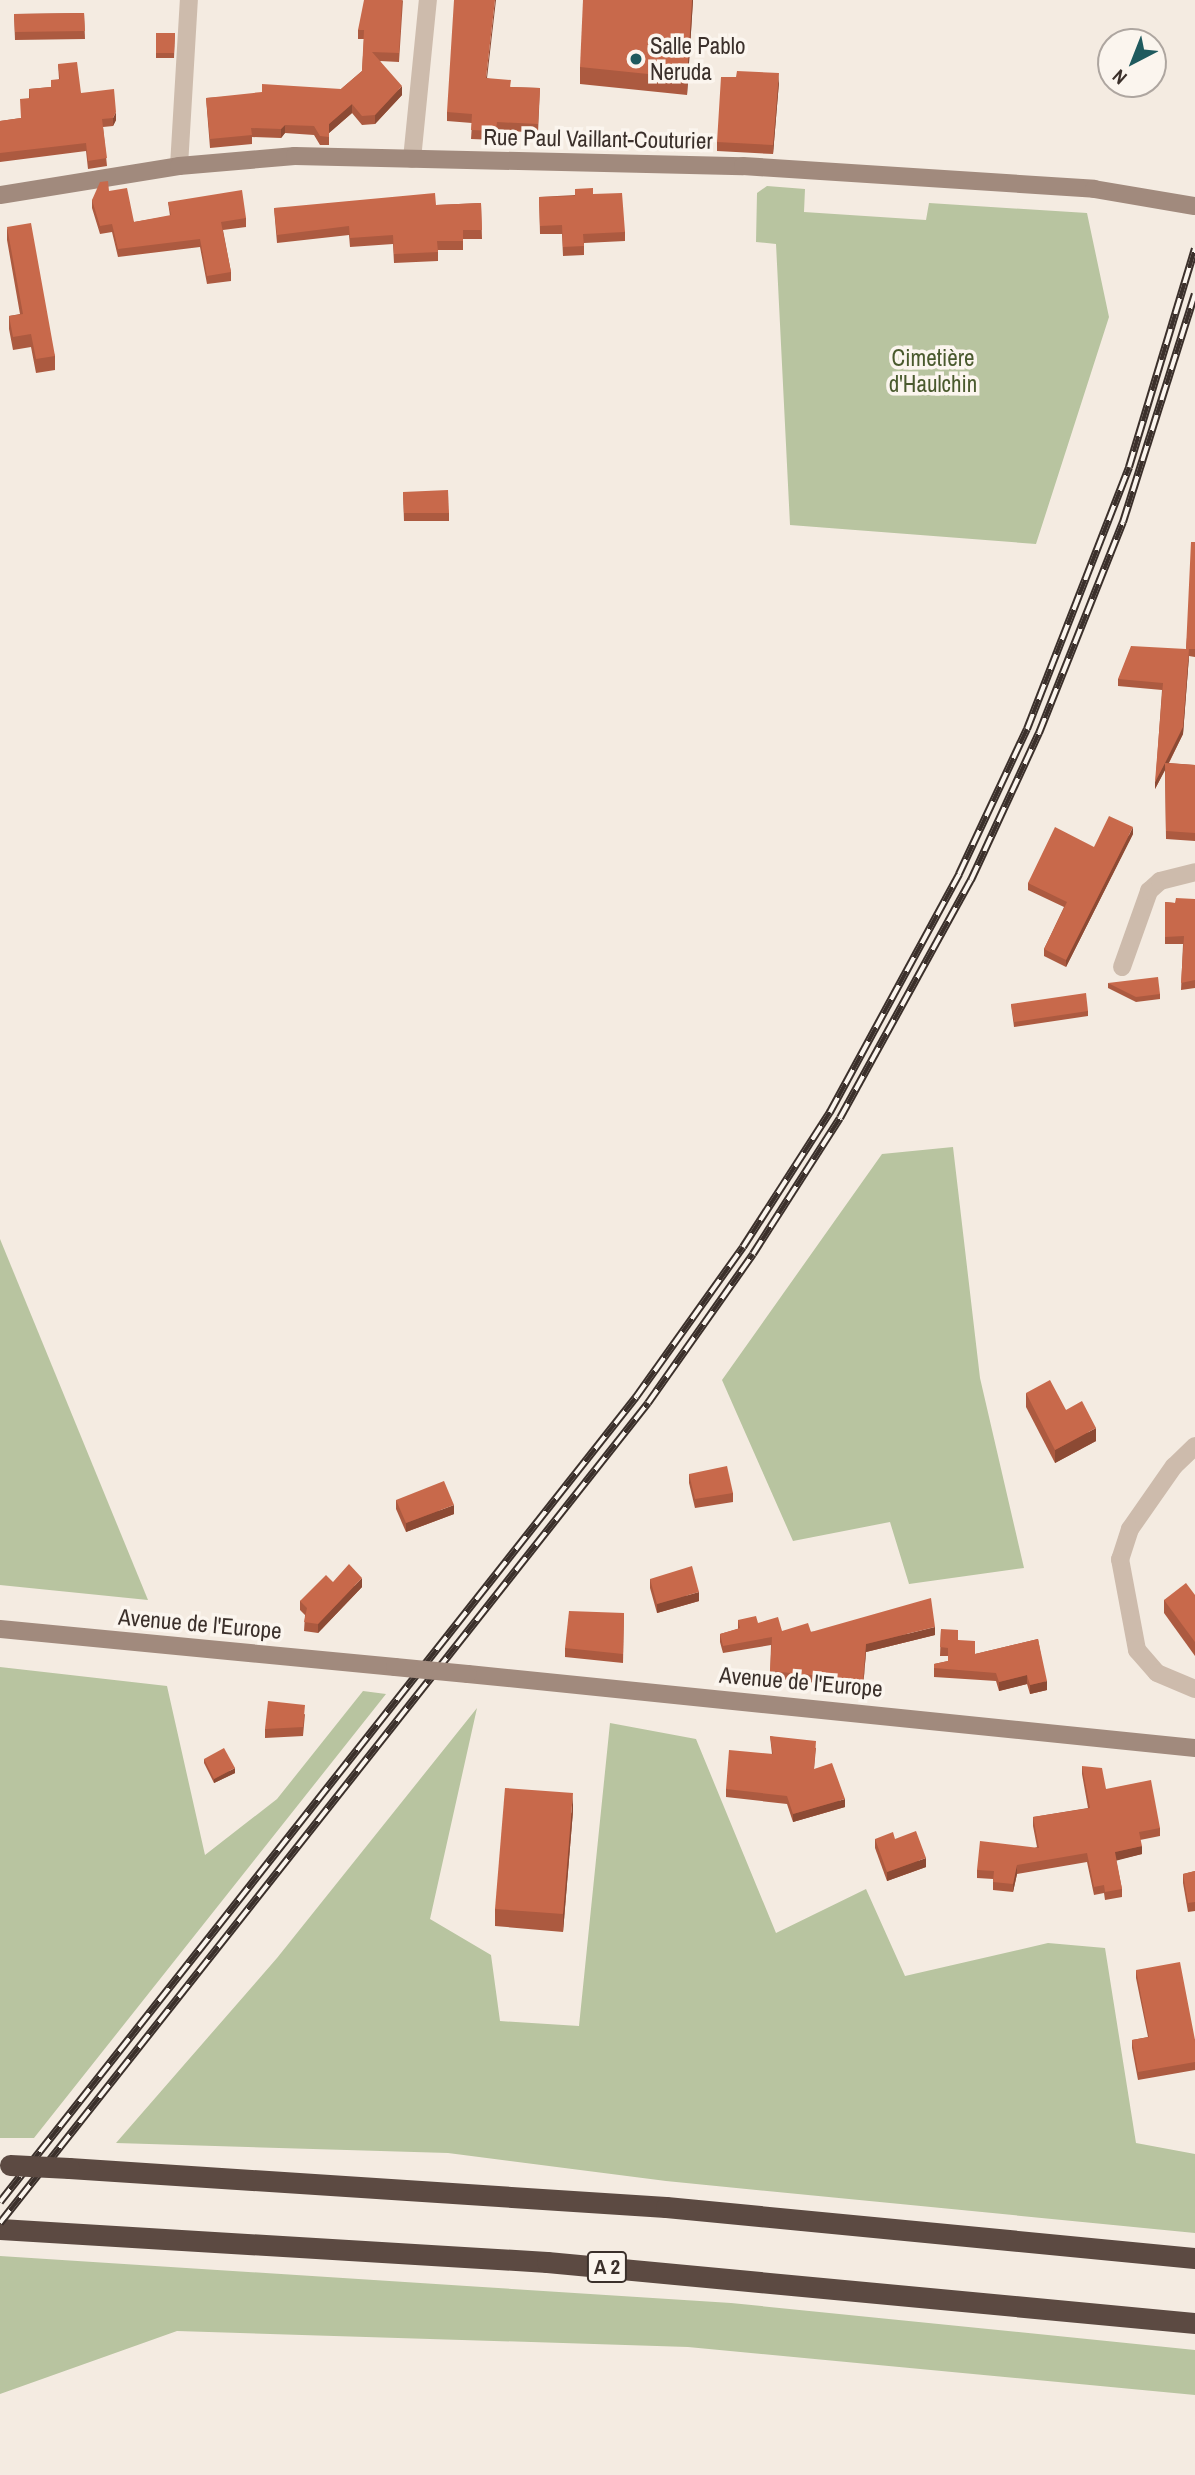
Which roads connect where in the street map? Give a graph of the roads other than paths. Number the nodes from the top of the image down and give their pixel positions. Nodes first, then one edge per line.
1 (190, 0) edge
2 (428, 0) edge
3 (412, 159) junction
4 (179, 166) junction
5 (0, 195) edge
6 (1195, 206) edge
7 (1195, 872) edge
8 (1122, 967) dead end
9 (1195, 1446) edge
10 (0, 1629) edge
11 (1195, 1689) edge
12 (1130, 1738) junction
13 (1195, 1739) edge
14 (1195, 1748) edge
15 (5, 2165) edge
16 (8, 2229) edge
17 (1195, 2258) edge
18 (1195, 2323) edge

1 - 4 street
2 - 3 street
3 - 4 main road, Rue Paul Vaillant-Couturier
3 - 6 main road, Rue Paul Vaillant-Couturier
4 - 5 main road, Rue Paul Vaillant-Couturier
7 - 8 street
9 - 11 street
10 - 12 main road, Avenue de l'Europe, bridge
12 - 13 main road, Avenue de l'Europe
12 - 14 main road, Avenue de l'Europe
15 - 17 highway, bridge
16 - 18 highway, A 2

